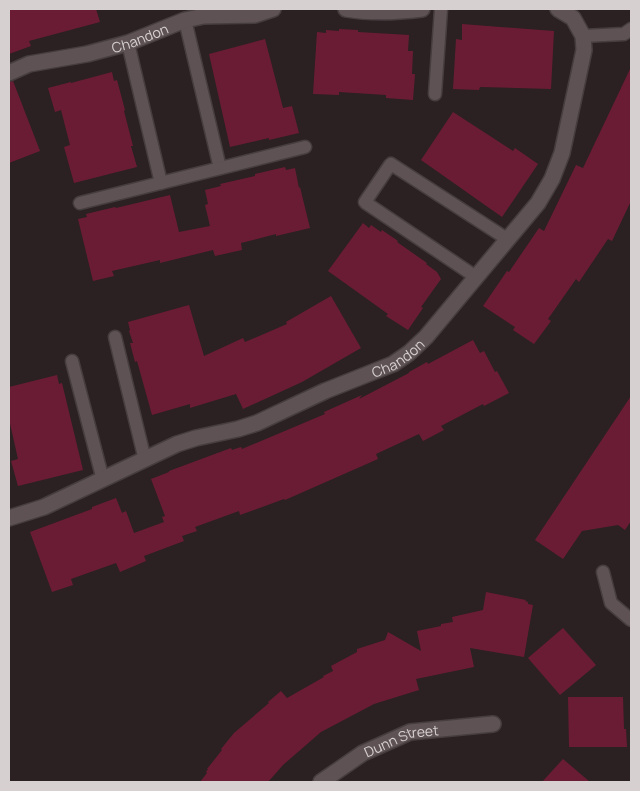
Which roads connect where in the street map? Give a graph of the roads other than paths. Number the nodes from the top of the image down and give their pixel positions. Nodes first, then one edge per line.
1 (273, 9) edge
2 (346, 9) edge
3 (412, 9) edge
4 (441, 9) edge
5 (558, 9) edge
6 (185, 20) junction
7 (631, 29) edge
8 (583, 36) junction
9 (128, 43) junction
10 (9, 73) edge
11 (435, 94) dead end
12 (305, 147) dead end
13 (220, 168) junction
14 (161, 183) junction
15 (80, 203) dead end
16 (507, 239) junction
17 (476, 277) junction
18 (114, 337) dead end
19 (72, 361) dead end
20 (145, 460) junction
21 (103, 480) junction
22 (9, 518) edge
23 (603, 572) dead end
24 (631, 620) edge
25 (493, 724) dead end
26 (321, 782) edge

1 - 6 street, Chandon
2 - 3 street
4 - 11 lane
5 - 8 street
6 - 9 street, Chandon
6 - 13 lane
7 - 8 lane
8 - 16 street, Chandon
9 - 10 street, Chandon
9 - 14 lane
12 - 13 lane
13 - 14 lane
14 - 15 lane
16 - 17 street, Chandon
16 - 17 lane
17 - 20 street, Chandon
18 - 20 lane
19 - 21 lane
20 - 21 street, Chandon
21 - 22 street, Chandon
23 - 24 lane
25 - 26 street, Dunn Street

